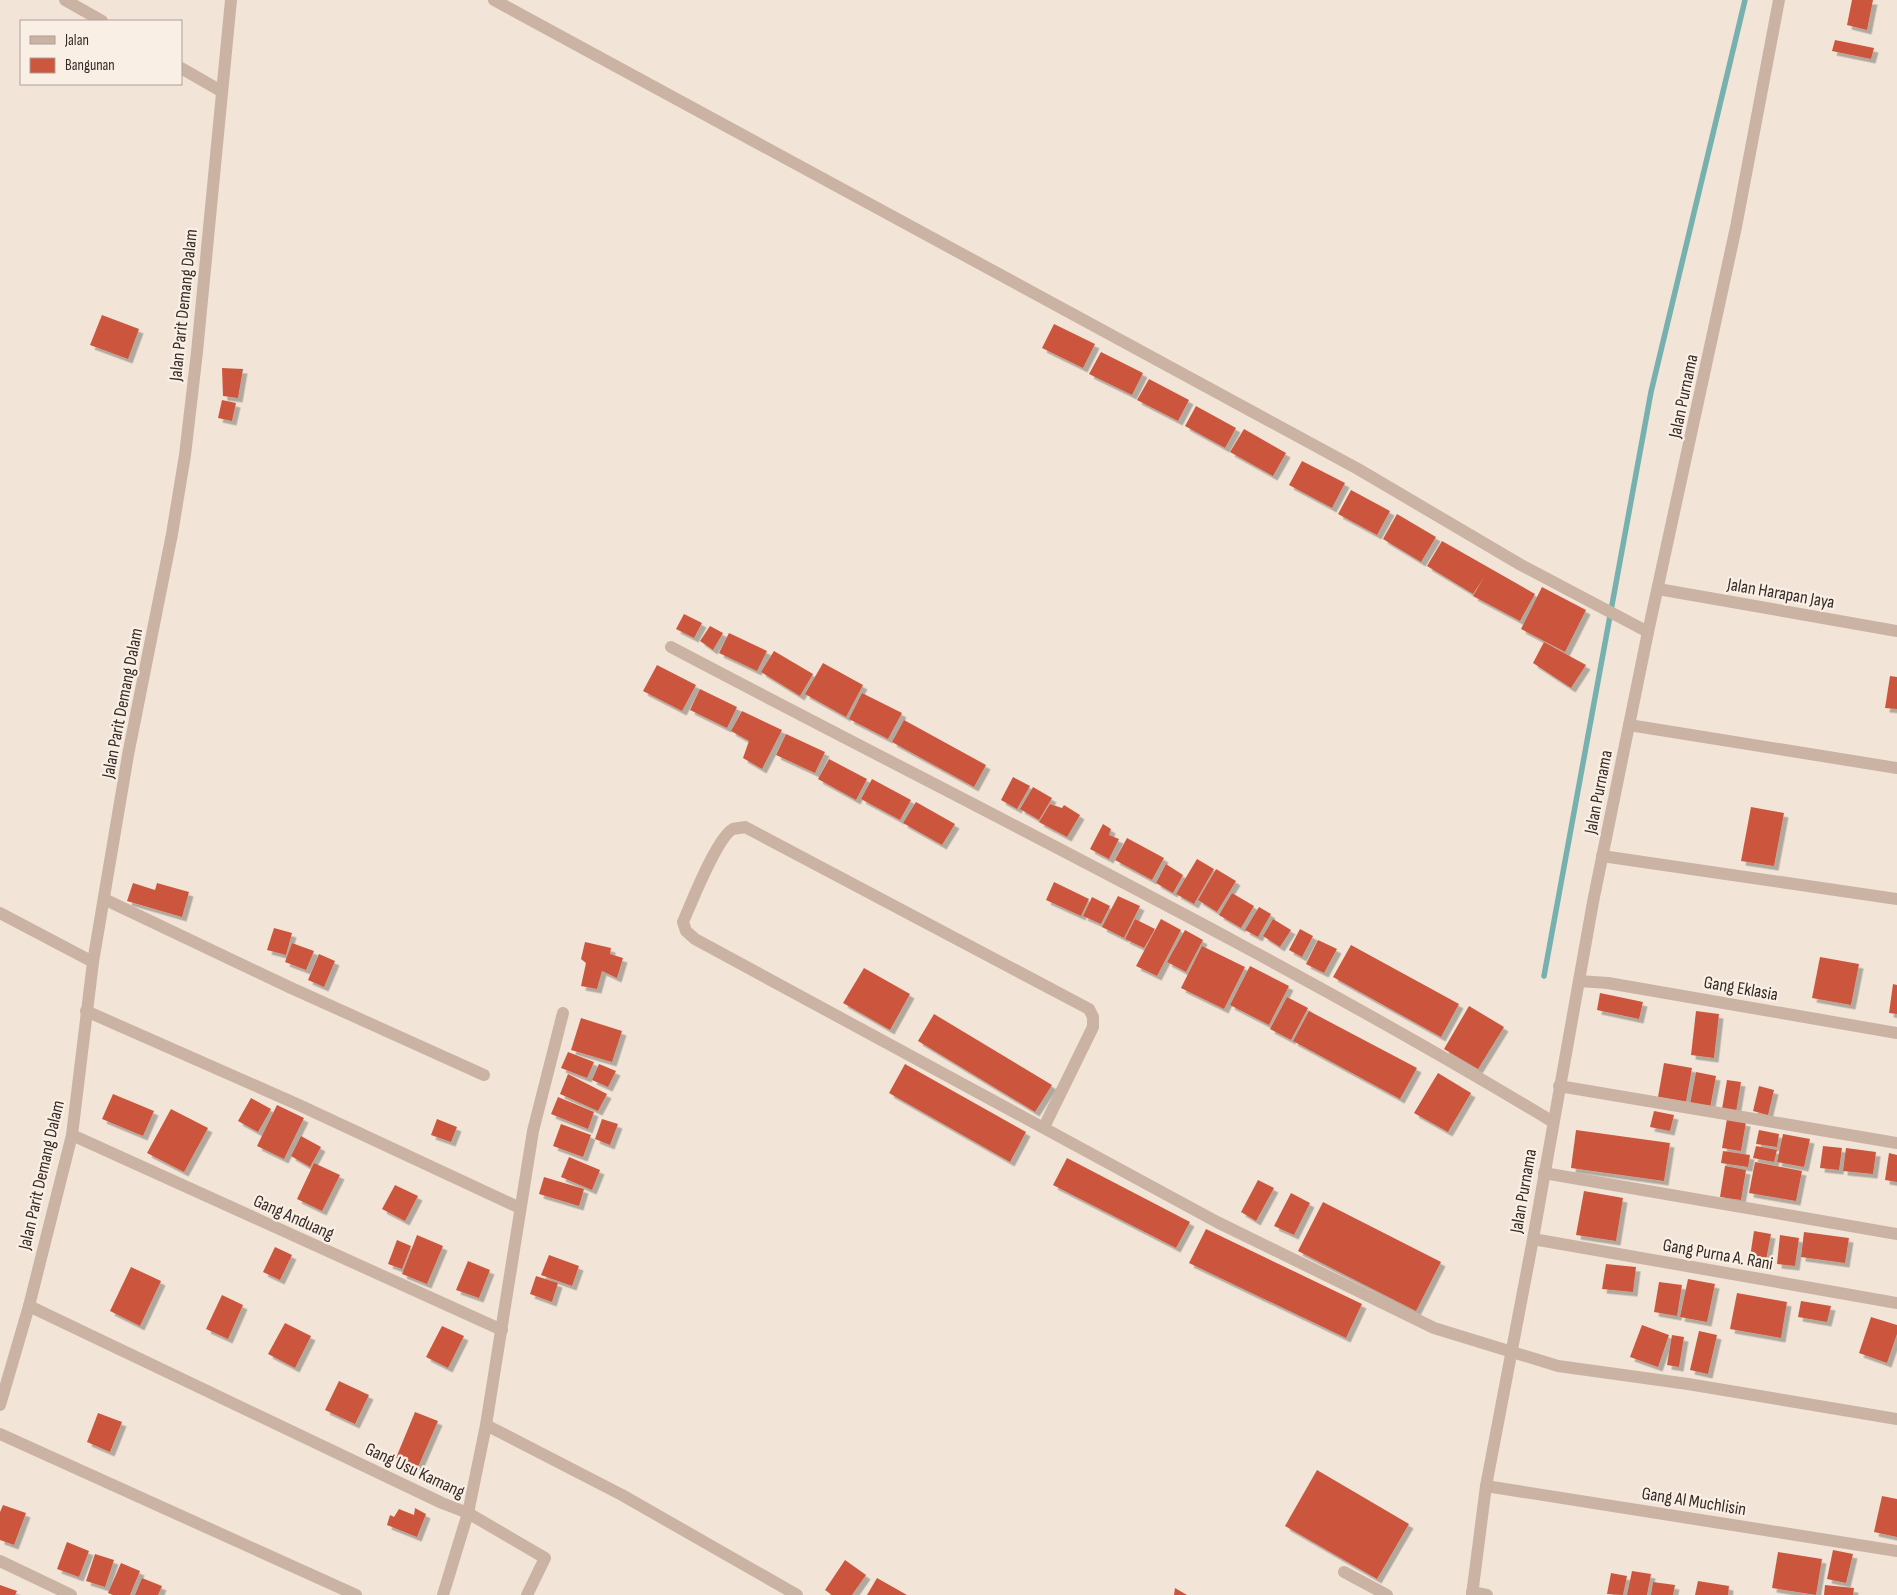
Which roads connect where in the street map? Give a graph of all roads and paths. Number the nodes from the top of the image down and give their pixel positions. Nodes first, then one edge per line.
1 (66, 0) edge
2 (231, 0) edge
3 (494, 0) edge
4 (1779, 0) edge
5 (100, 20) edge
6 (182, 69) edge
7 (221, 92) junction
8 (1658, 589) junction
9 (1897, 631) edge
10 (1647, 632) junction
11 (671, 648) dead end
12 (1629, 725) junction
13 (1897, 768) edge
14 (1602, 856) junction
15 (104, 899) junction
16 (1897, 899) edge
17 (0, 913) edge
18 (92, 962) junction
19 (1579, 981) junction
20 (86, 1011) junction
21 (563, 1013) dead end
22 (1897, 1033) edge
23 (484, 1075) dead end
24 (1559, 1086) junction
25 (1553, 1122) junction
26 (1044, 1127) junction
27 (72, 1135) junction
28 (1897, 1143) edge
29 (1544, 1173) junction
30 (520, 1208) junction
31 (1897, 1234) edge
32 (1533, 1239) junction
33 (1897, 1303) edge
34 (29, 1306) junction
35 (502, 1330) junction
36 (1511, 1353) junction
37 (0, 1405) edge
38 (1897, 1419) edge
39 (486, 1425) junction
40 (0, 1434) edge
41 (1486, 1486) junction
42 (468, 1513) junction
43 (1897, 1551) edge
44 (0, 1561) edge
45 (1344, 1572) dead end
46 (1472, 1594) edge
47 (71, 1595) edge
48 (356, 1595) edge
49 (443, 1595) edge
50 (527, 1595) edge
51 (797, 1595) edge
52 (1387, 1595) edge
53 (1488, 1595) edge

1 - 5 street
2 - 7 street, Jalan Parit Demang Dalam
3 - 10 street
4 - 8 street, Jalan Purnama
6 - 7 street
7 - 15 street, Jalan Parit Demang Dalam
8 - 9 street, Jalan Harapan Jaya
8 - 10 street, Jalan Purnama
10 - 12 street, Jalan Purnama
11 - 25 street
12 - 13 street
12 - 14 street, Jalan Purnama
14 - 16 street
14 - 19 street, Jalan Purnama
15 - 18 street, Jalan Parit Demang Dalam
15 - 23 street
17 - 18 street
18 - 20 street, Jalan Parit Demang Dalam
19 - 22 street, Gang Eklasia
19 - 24 street, Jalan Purnama
20 - 27 street, Jalan Parit Demang Dalam
20 - 30 street
21 - 30 street, Gang Usu Kamang
24 - 25 street, Jalan Purnama
24 - 28 street
25 - 29 street, Jalan Purnama
26 - 26 street
26 - 36 street
27 - 34 street, Jalan Parit Demang Dalam
27 - 35 street, Gang Anduang
29 - 31 street
29 - 32 street, Jalan Purnama
30 - 35 street, Gang Usu Kamang
32 - 33 street, Gang Purna A. Rani
32 - 36 street, Jalan Purnama
34 - 37 street, Jalan Parit Demang Dalam
34 - 42 street, Gang Usu Kamang
35 - 39 street, Gang Usu Kamang
36 - 38 street
36 - 41 street, Jalan Purnama
39 - 42 street, Gang Usu Kamang
39 - 51 street
40 - 48 street
41 - 43 street, Gang Al Muchlisin
41 - 46 street, Jalan Purnama
42 - 49 street
42 - 50 street
44 - 47 street
45 - 52 street
46 - 53 street

